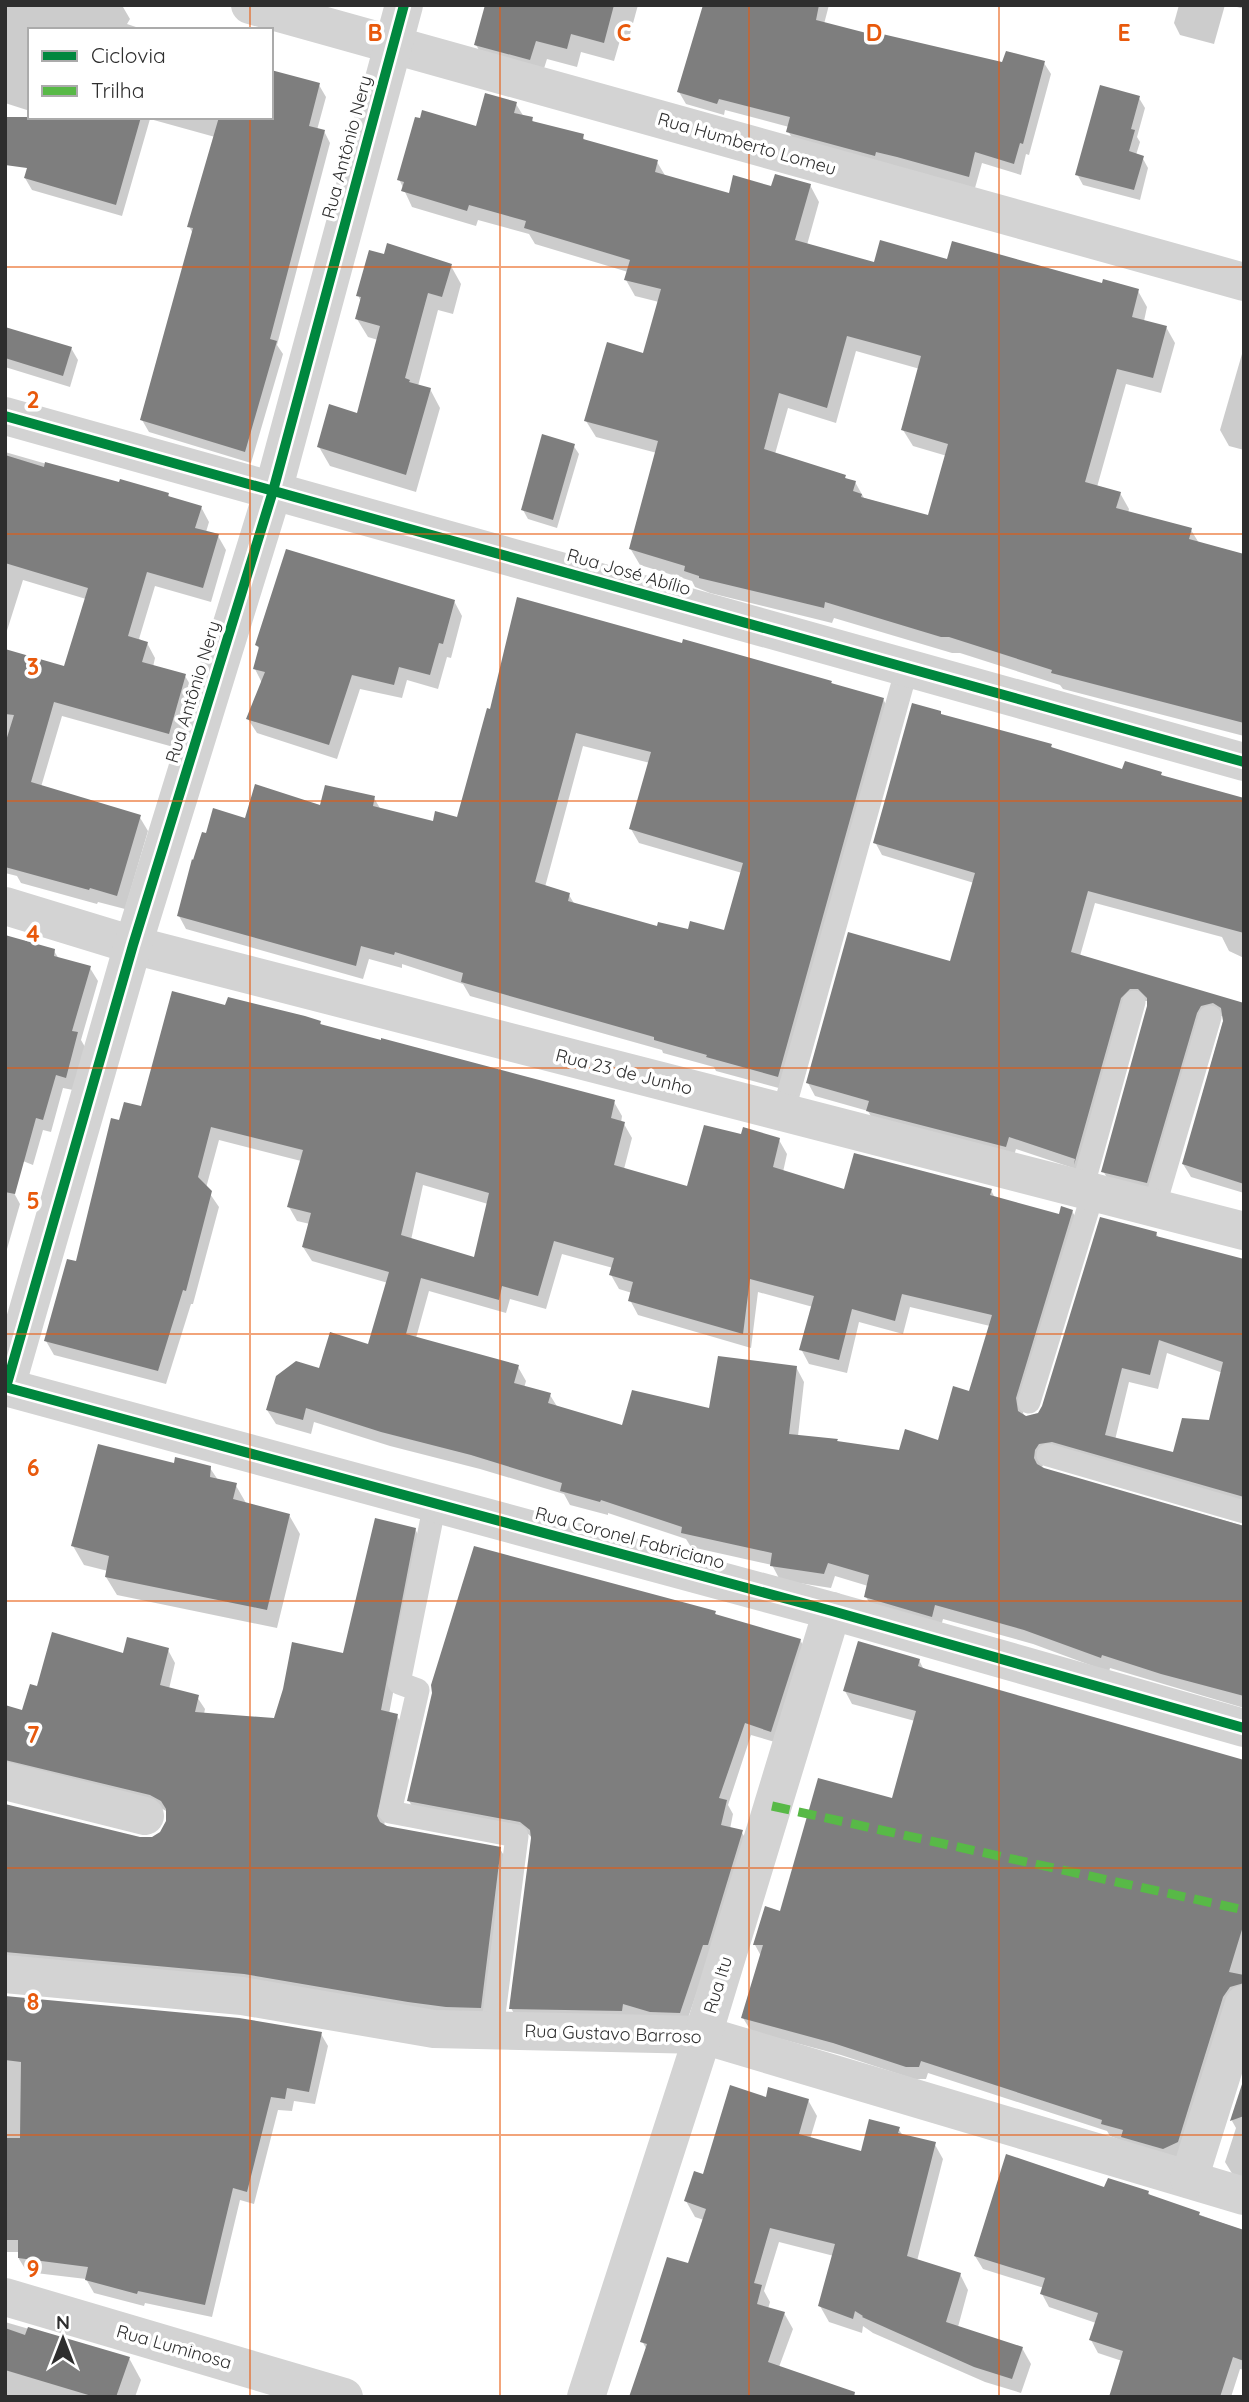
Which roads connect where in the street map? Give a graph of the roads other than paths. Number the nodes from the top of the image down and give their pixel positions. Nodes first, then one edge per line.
1 (250, 5) edge
2 (404, 5) edge
3 (393, 46) junction
4 (1244, 282) edge
5 (5, 416) edge
6 (273, 491) junction
7 (907, 668) junction
8 (1244, 762) edge
9 (5, 906) edge
10 (133, 945) junction
11 (1134, 1002) dead end
12 (1210, 1017) dead end
13 (783, 1113) junction
14 (1087, 1191) junction
15 (1154, 1208) junction
16 (1244, 1231) edge
17 (6, 1387) edge
18 (1029, 1402) dead end
19 (1048, 1455) dead end
20 (435, 1503) junction
21 (1244, 1513) edge
22 (832, 1611) junction
23 (1244, 1728) edge
24 (5, 1781) edge
25 (145, 1816) dead end
26 (5, 1974) edge
27 (1244, 2004) edge
28 (492, 2030) junction
29 (703, 2035) junction
30 (1189, 2179) junction
31 (1244, 2196) edge
32 (5, 2297) edge
33 (344, 2397) edge
34 (586, 2397) edge

1 - 3 street, Rua Humberto Lomeu
2 - 3 street, Rua Antônio Nery
3 - 4 street, Rua Humberto Lomeu
3 - 6 street, Rua Antônio Nery
5 - 6 street, Rua José Abílio
6 - 7 street, Rua José Abílio
6 - 10 street, Rua Antônio Nery
7 - 8 street, Rua José Abílio
7 - 13 lane
9 - 10 street, Rua 23 de Junho
10 - 13 street, Rua 23 de Junho
10 - 17 street, Rua Antônio Nery
11 - 14 lane
12 - 15 lane
13 - 14 street, Rua 23 de Junho
14 - 15 street, Rua 23 de Junho
14 - 18 lane
15 - 16 street, Rua 23 de Junho
17 - 20 street, Rua Coronel Fabriciano
19 - 21 lane
20 - 22 street, Rua Coronel Fabriciano
20 - 28 lane
22 - 23 street, Rua Coronel Fabriciano
22 - 29 street, Rua Itu
24 - 25 street
26 - 28 street, Rua Gustavo Barroso
27 - 30 street
28 - 29 street, Rua Gustavo Barroso
29 - 30 street, Rua Gustavo Barroso
29 - 34 street, Rua Itu
30 - 31 street, Rua Gustavo Barroso
32 - 33 street, Rua Luminosa

